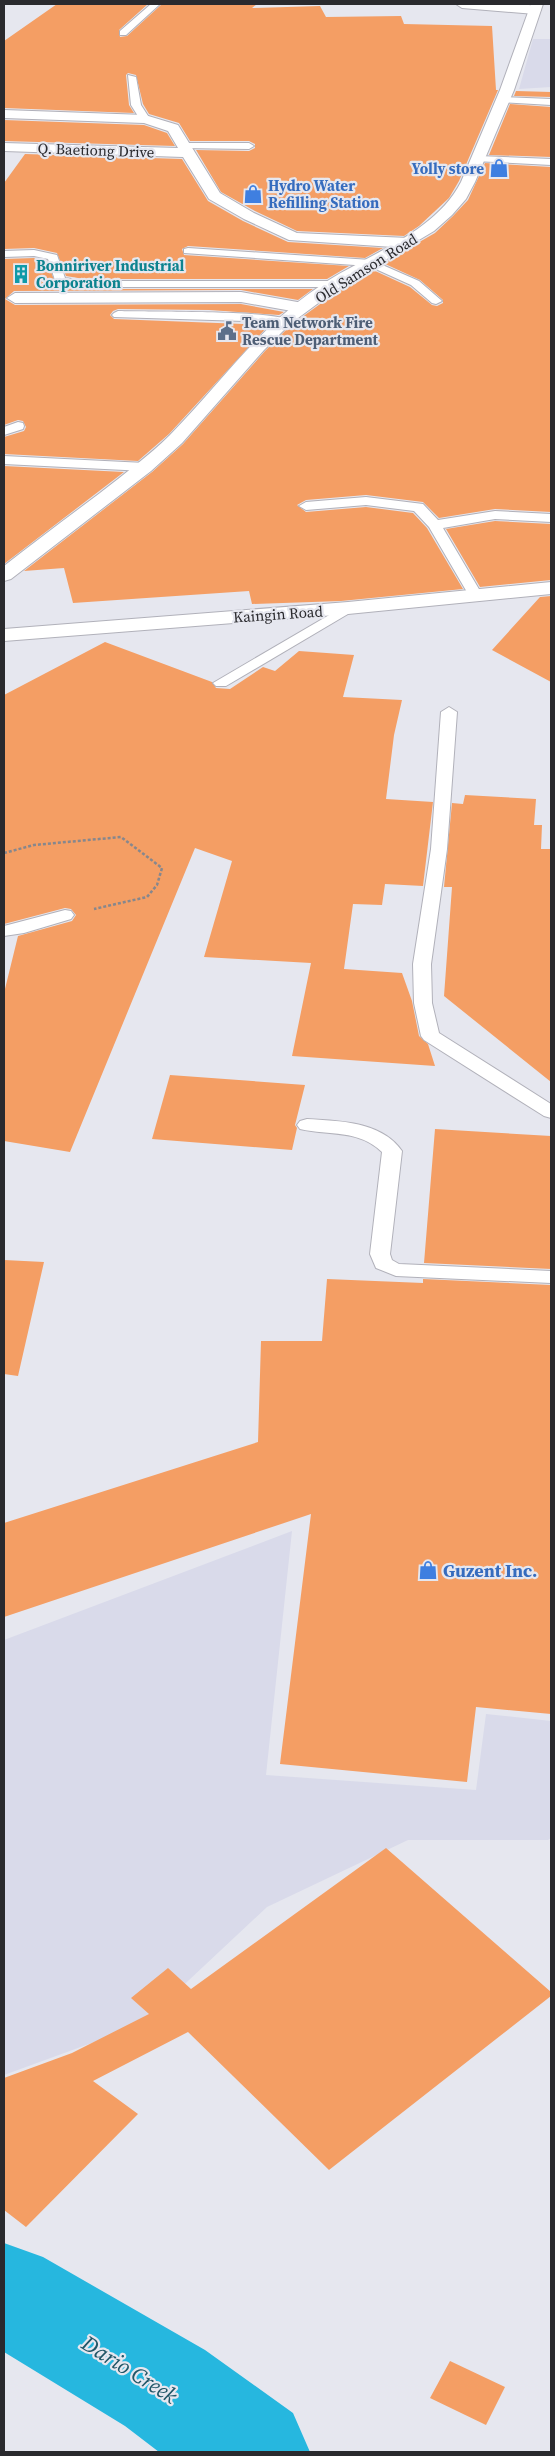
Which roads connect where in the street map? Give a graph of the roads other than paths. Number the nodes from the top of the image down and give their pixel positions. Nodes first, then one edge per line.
1 (156, 4) edge
2 (462, 4) edge
3 (536, 7) edge
4 (124, 34) dead end
5 (131, 77) dead end
6 (502, 100) junction
7 (551, 102) edge
8 (4, 114) edge
9 (145, 119) junction
10 (249, 146) dead end
11 (4, 147) edge
12 (187, 150) junction
13 (478, 159) junction
14 (551, 162) edge
15 (408, 242) junction
16 (188, 251) dead end
17 (4, 254) edge
18 (371, 263) junction
19 (334, 284) junction
20 (15, 298) dead end
21 (436, 300) dead end
22 (303, 308) junction
23 (118, 315) dead end
24 (284, 321) junction
25 (18, 426) dead end
26 (4, 431) edge
27 (4, 460) edge
28 (145, 467) junction
29 (306, 506) dead end
30 (551, 518) edge
31 (435, 524) junction
32 (4, 574) edge
33 (551, 588) edge
34 (476, 596) junction
35 (348, 608) junction
36 (4, 635) edge
37 (221, 684) dead end
38 (449, 712) dead end
39 (64, 915) road end
40 (4, 931) edge
41 (551, 1112) edge
42 (307, 1125) dead end
43 (551, 1277) edge

1 - 4 lane
2 - 3 street
3 - 6 street, Old Samson Road
5 - 9 lane
6 - 7 lane
6 - 13 street, Old Samson Road
8 - 9 street
9 - 12 street
10 - 12 lane
11 - 12 street, Q. Baetiong Drive
12 - 15 street
13 - 14 lane
13 - 15 street, Old Samson Road
15 - 18 street, Old Samson Road
16 - 18 lane
17 - 19 lane
18 - 19 street, Old Samson Road
18 - 21 lane
19 - 22 street, Old Samson Road
20 - 22 street
22 - 24 street, Old Samson Road
23 - 24 lane
24 - 28 street, Old Samson Road
25 - 26 lane
27 - 28 lane
28 - 32 street, Old Samson Road
29 - 31 lane
30 - 31 lane
31 - 34 lane
33 - 34 street, Kaingin Road
34 - 35 street, Kaingin Road
35 - 36 street, Kaingin Road
35 - 37 lane
38 - 41 lane
39 - 40 lane
42 - 43 lane

